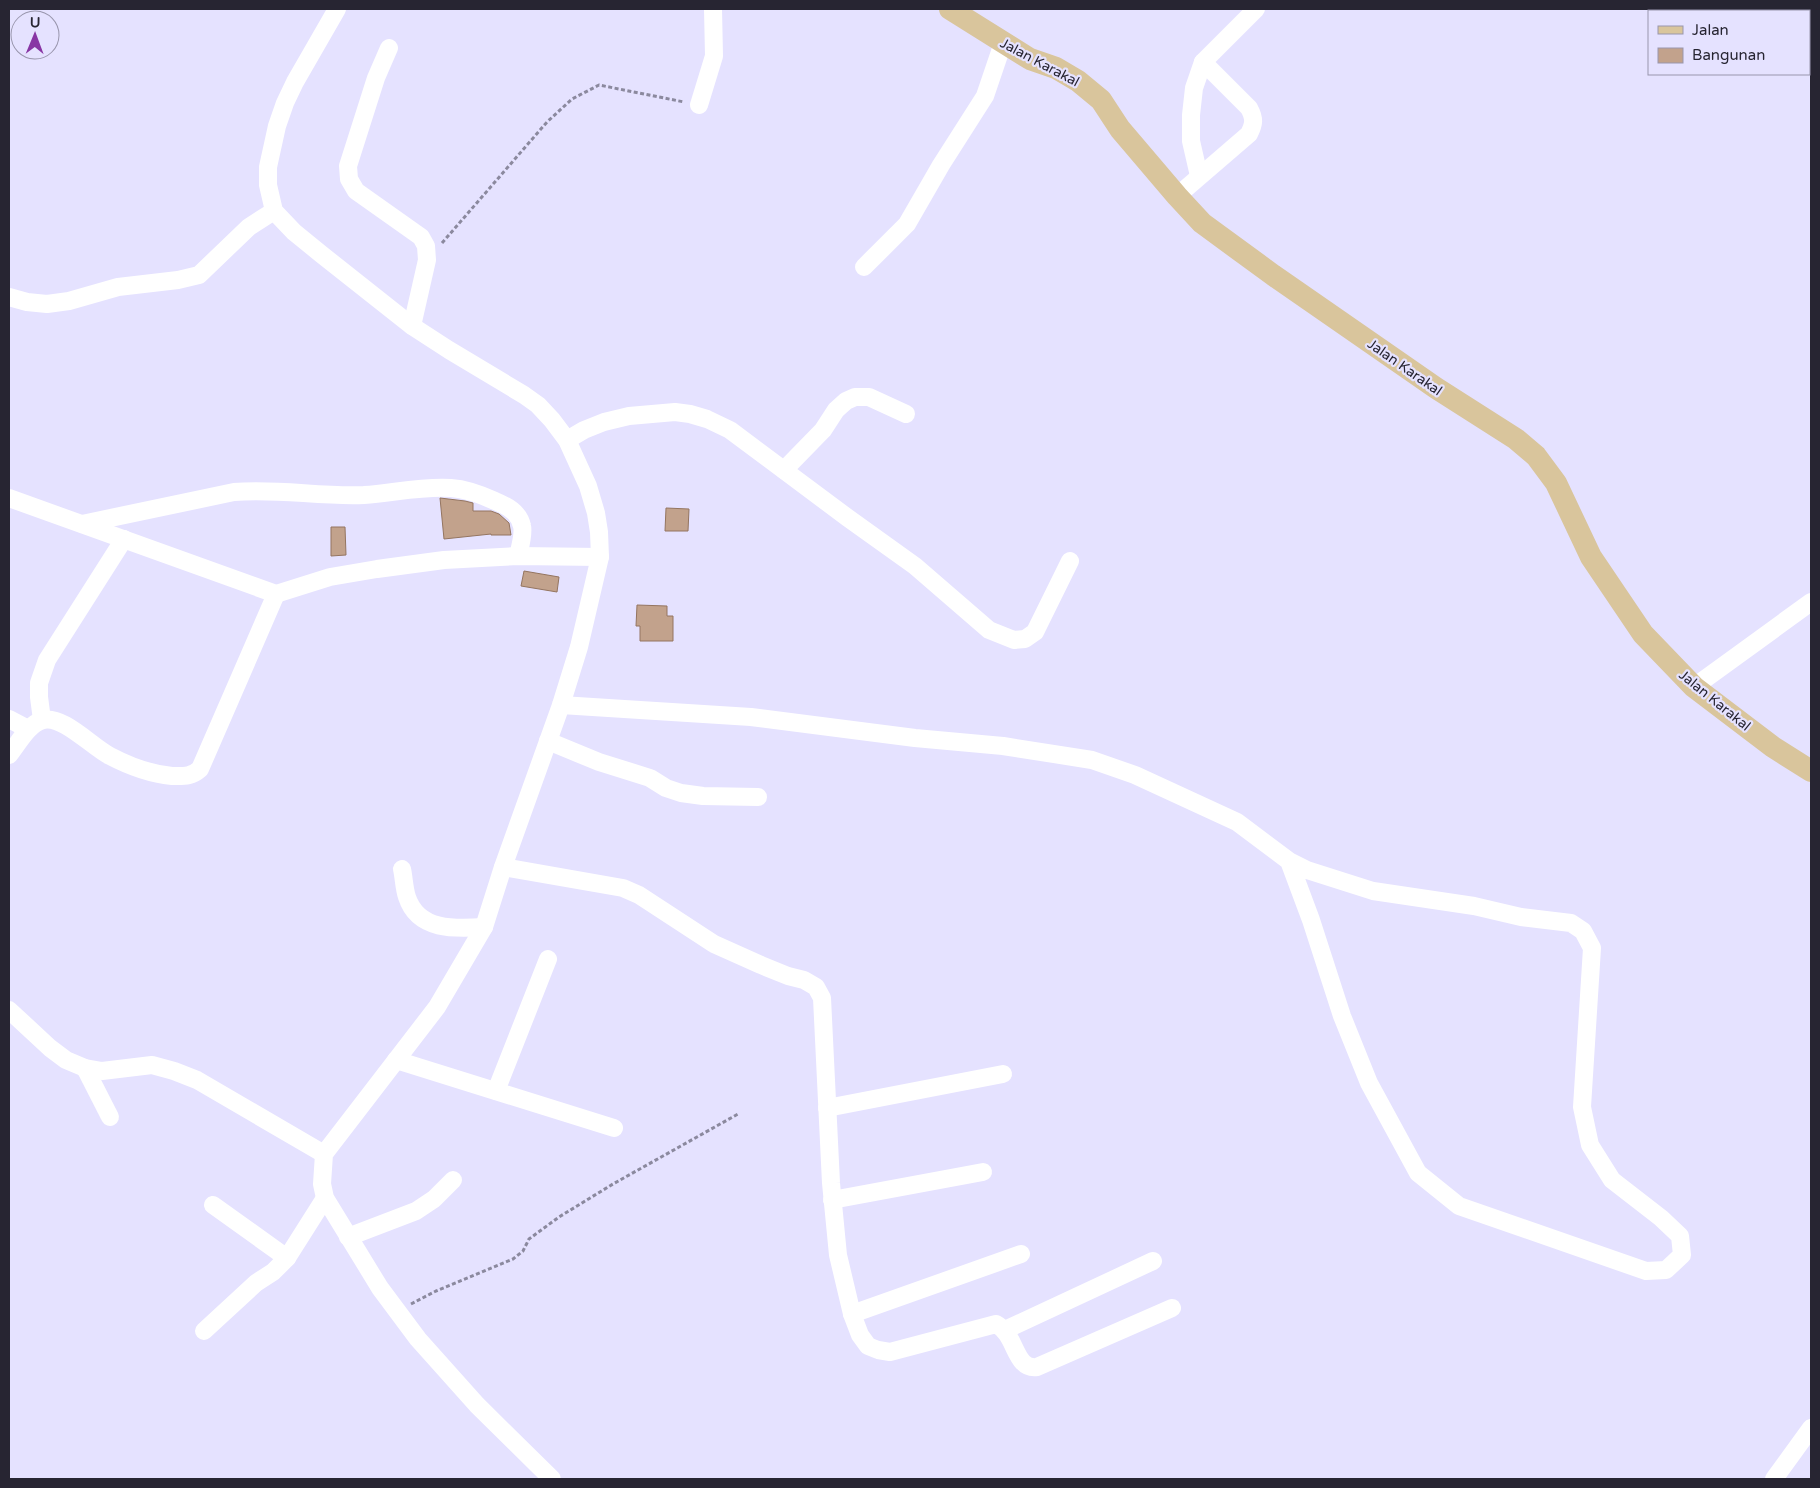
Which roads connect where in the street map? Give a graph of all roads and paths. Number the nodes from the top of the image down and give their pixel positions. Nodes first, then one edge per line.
1 (337, 9) edge
2 (713, 9) edge
3 (950, 9) edge
4 (1256, 9) edge
5 (1003, 43) junction
6 (389, 48) dead end
7 (1203, 62) junction
8 (699, 105) joint
9 (1200, 176) junction
10 (1177, 196) junction
11 (274, 211) junction
12 (428, 260) junction
13 (864, 267) dead end
14 (9, 297) edge
15 (412, 326) junction
16 (906, 414) dead end
17 (567, 440) junction
18 (784, 470) junction
19 (9, 498) edge
20 (82, 524) junction
21 (124, 539) junction
22 (518, 556) junction
23 (600, 557) junction
24 (1070, 561) dead end
25 (276, 594) junction
26 (1811, 602) edge
27 (1694, 687) junction
28 (561, 705) junction
29 (9, 719) edge
30 (35, 725) junction
31 (548, 741) junction
32 (9, 755) edge
33 (1811, 771) edge
34 (758, 797) dead end
35 (1289, 861) junction
36 (503, 867) junction
37 (402, 869) dead end
38 (484, 927) junction
39 (548, 959) dead end
40 (9, 1010) edge
41 (396, 1060) junction
42 (85, 1068) junction
43 (1003, 1074) dead end
44 (496, 1091) junction
45 (827, 1108) junction
46 (738, 1114) dead end
47 (110, 1117) dead end
48 (614, 1128) dead end
49 (324, 1154) junction
50 (983, 1172) dead end
51 (453, 1180) dead end
52 (325, 1198) junction
53 (832, 1200) junction
54 (213, 1205) dead end
55 (348, 1237) junction
56 (1021, 1254) dead end
57 (287, 1258) junction
58 (1153, 1261) dead end
59 (1172, 1308) dead end
60 (397, 1311) junction
61 (852, 1314) junction
62 (204, 1330) dead end
63 (1005, 1330) junction
64 (1811, 1428) edge
65 (552, 1479) edge
66 (1774, 1479) edge

1 - 11 street
2 - 8 street
3 - 5 main road, Jalan Karakal
4 - 7 street
5 - 10 main road, Jalan Karakal
5 - 13 street
6 - 12 street
7 - 9 street
7 - 9 street
8 - 12 path
9 - 10 street
10 - 27 main road, Jalan Karakal
11 - 14 street
11 - 15 street
12 - 15 street
15 - 17 street
16 - 18 street
17 - 18 street
17 - 23 street
18 - 24 street
19 - 20 street
20 - 21 street
20 - 22 street
21 - 25 street
21 - 30 street
22 - 23 street
22 - 25 street
23 - 28 street
25 - 30 street
26 - 27 street
27 - 33 main road, Jalan Karakal
28 - 31 street
28 - 35 street
29 - 30 street
30 - 32 street
31 - 34 street
31 - 36 street
35 - 35 street
36 - 38 street
36 - 45 street
37 - 38 street
38 - 41 street
39 - 44 street
40 - 42 street
41 - 44 street
41 - 49 street
42 - 47 street
42 - 49 street
43 - 45 street
44 - 48 street
45 - 53 street
46 - 60 path
49 - 52 street
50 - 53 street
51 - 55 street
52 - 55 street
52 - 57 street
53 - 61 street
54 - 57 street
55 - 60 street
56 - 61 street
57 - 62 street
58 - 63 street
59 - 63 street
60 - 65 street
61 - 63 street
64 - 66 street

